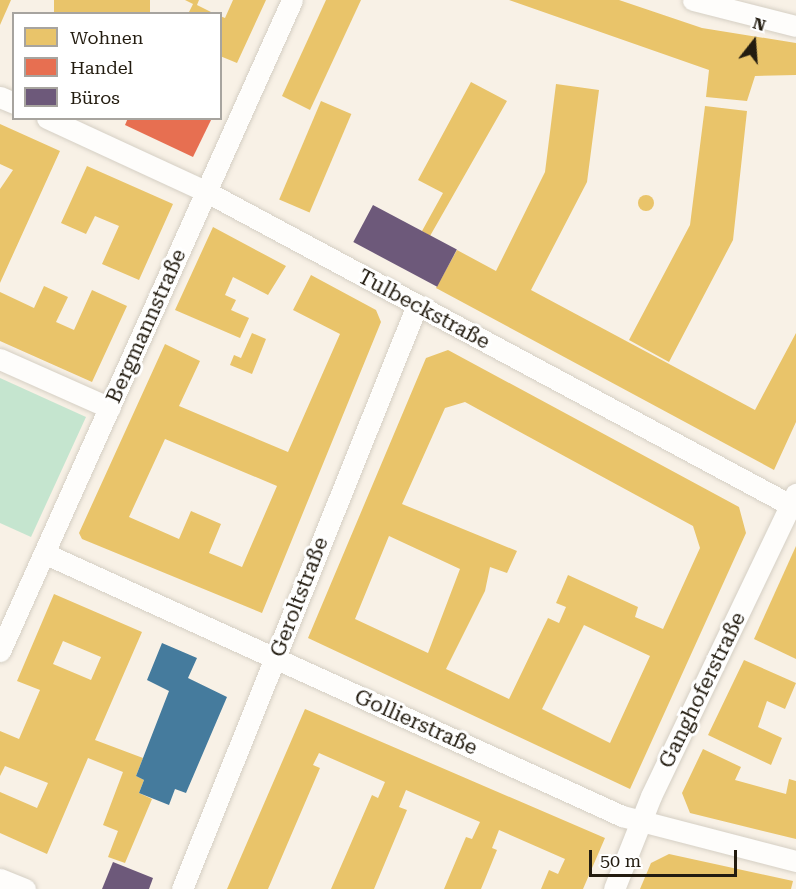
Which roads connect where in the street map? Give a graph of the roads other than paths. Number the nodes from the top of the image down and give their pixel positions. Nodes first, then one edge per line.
1 (292, 0) edge
2 (693, 0) edge
3 (796, 26) edge
4 (51, 120) edge
5 (205, 191) junction
6 (417, 305) junction
7 (0, 359) edge
8 (110, 408) junction
9 (794, 502) edge
10 (46, 554) junction
11 (0, 651) edge
12 (276, 659) junction
13 (642, 824) junction
14 (796, 861) edge
15 (0, 879) edge
16 (25, 889) edge
17 (182, 889) edge
18 (614, 889) edge

1 - 5 street, Bergmannstraße
2 - 3 street
4 - 5 street, Tulbeckstraße
5 - 6 street, Tulbeckstraße
5 - 8 street, Bergmannstraße
6 - 9 street, Tulbeckstraße
6 - 12 street, Geroltstraße
7 - 8 street
8 - 10 street, Bergmannstraße
9 - 13 street, Ganghoferstraße
10 - 11 street, Bergmannstraße
10 - 12 street, Gollierstraße
12 - 13 street, Gollierstraße
12 - 17 street, Geroltstraße
13 - 14 street, Gollierstraße
13 - 18 street, Ganghoferstraße
15 - 16 street

